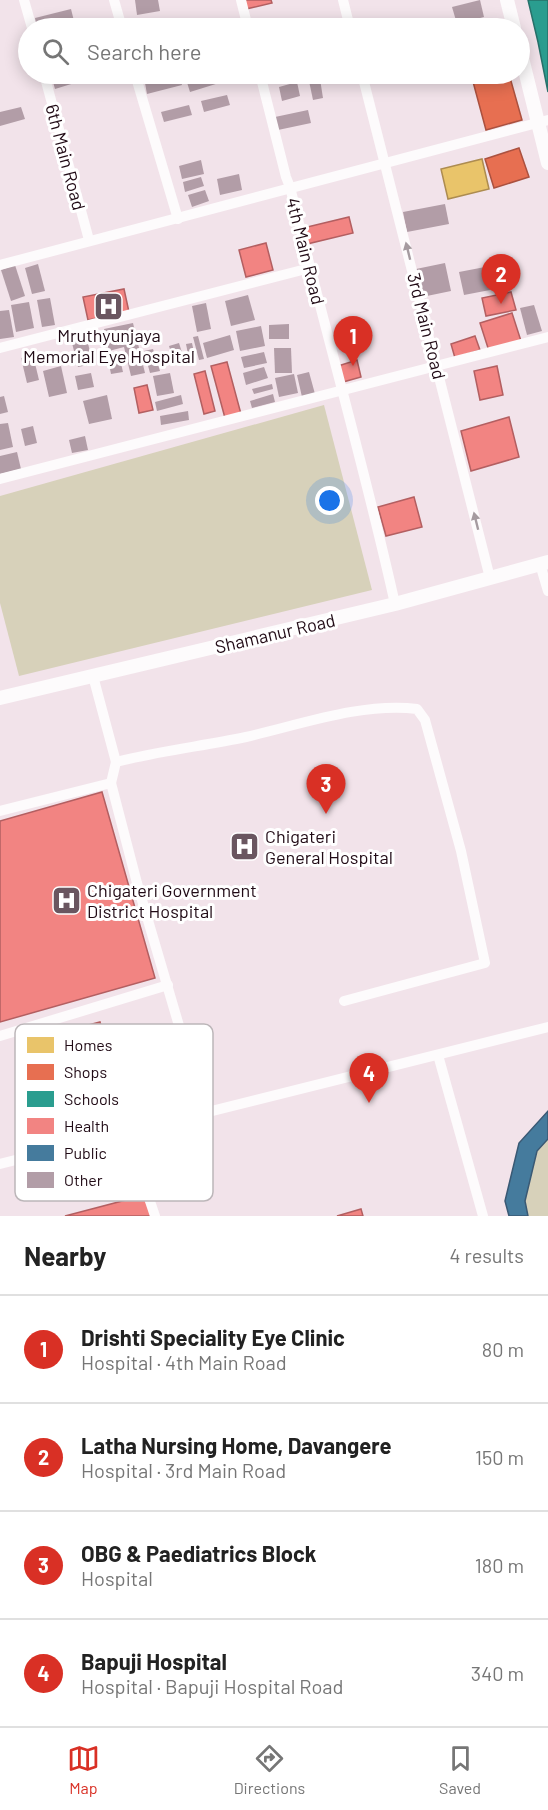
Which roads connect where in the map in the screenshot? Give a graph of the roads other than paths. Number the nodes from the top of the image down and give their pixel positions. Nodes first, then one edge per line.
1 (24, 0) edge
2 (114, 0) edge
3 (241, 0) edge
4 (342, 0) edge
5 (507, 0) edge
6 (29, 18) edge
7 (119, 18) edge
8 (246, 18) edge
9 (347, 18) edge
10 (512, 18) edge
11 (530, 83) edge
12 (47, 84) edge
13 (138, 84) edge
14 (263, 84) edge
15 (365, 84) edge
16 (543, 122) edge
17 (386, 163) junction
18 (548, 163) edge
19 (290, 188) junction
20 (178, 219) junction
21 (89, 240) junction
22 (0, 265) edge
23 (310, 268) junction
24 (548, 337) edge
25 (0, 348) edge
26 (437, 366) junction
27 (344, 391) junction
28 (0, 479) edge
29 (544, 563) edge
30 (490, 578) junction
31 (548, 591) edge
32 (395, 604) junction
33 (93, 676) junction
34 (0, 683) edge
35 (2, 698) edge
36 (116, 762) junction
37 (111, 783) junction
38 (0, 812) edge
39 (168, 985) junction
40 (344, 1001) dead end
41 (40, 1024) edge
42 (179, 1024) edge
43 (548, 1027) edge
44 (15, 1031) edge
45 (0, 1036) edge
46 (438, 1055) junction
47 (213, 1112) edge
48 (15, 1160) edge
49 (0, 1164) edge
50 (150, 1201) edge
51 (155, 1216) edge
52 (483, 1216) edge

1 - 6 street
2 - 7 street
3 - 8 street
4 - 9 street
5 - 10 main road
11 - 16 main road
12 - 21 street, 6th Main Road
13 - 20 street
14 - 19 street, 4th Main Road
15 - 17 street, 3rd Main Road
16 - 17 street
16 - 18 main road
17 - 19 street
26 -> 17 street, 3rd Main Road
19 - 20 street
19 - 23 street, 4th Main Road
20 - 21 street
21 - 22 street
23 - 25 street
23 - 27 street, 4th Main Road
24 - 26 street
26 - 27 street
30 -> 26 street, 3rd Main Road
27 - 28 street
27 - 32 street, 4th Main Road
29 - 30 main road, Shamanur Road
29 - 31 street
30 - 32 main road, Shamanur Road
32 - 33 main road, Shamanur Road
33 - 35 main road, Shamanur Road
33 - 36 street
34 - 35 main road
36 - 37 street
36 - 40 street
37 - 38 street
37 - 39 street
39 - 41 street
39 - 42 street
43 - 46 street
44 - 45 street
46 - 47 street
46 - 52 street
48 - 49 street
50 - 51 street

